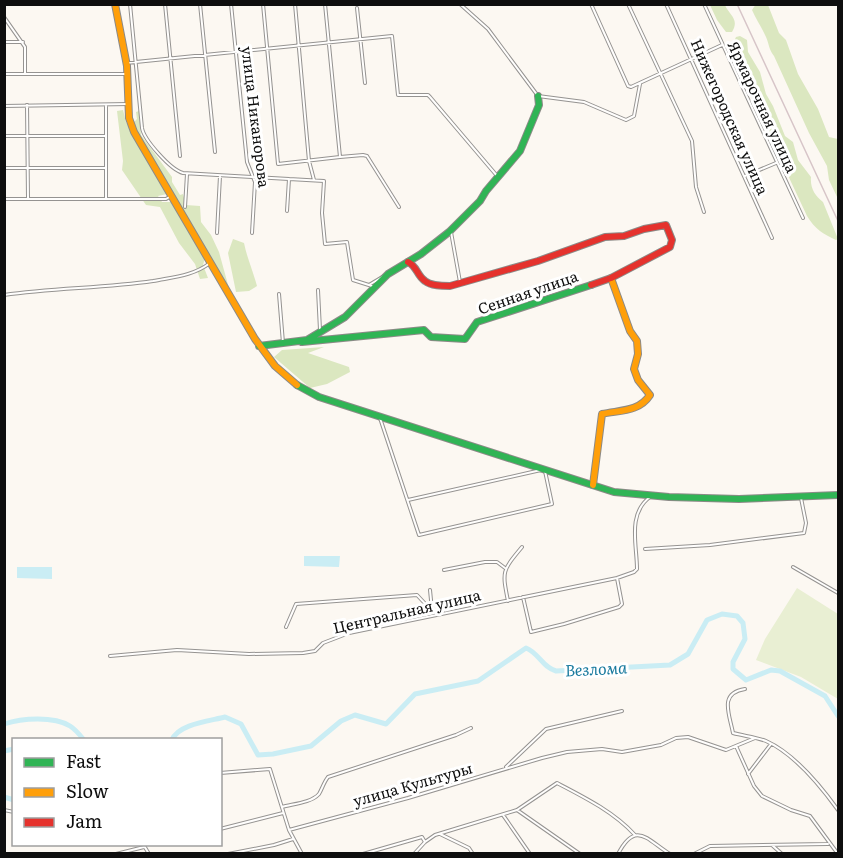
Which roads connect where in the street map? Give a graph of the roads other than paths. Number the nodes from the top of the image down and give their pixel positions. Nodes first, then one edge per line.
1 (115, 4) edge
2 (130, 4) edge
3 (165, 4) edge
4 (200, 4) edge
5 (231, 4) edge
6 (263, 4) edge
7 (295, 4) edge
8 (326, 4) edge
9 (460, 4) edge
10 (591, 4) edge
11 (628, 4) edge
12 (666, 4) edge
13 (704, 4) edge
14 (357, 8) dead end
15 (4, 17) edge
16 (360, 39) junction
17 (4, 42) edge
18 (23, 42) junction
19 (329, 42) junction
20 (722, 45) junction
21 (298, 46) junction
22 (267, 49) junction
23 (236, 52) junction
24 (205, 55) junction
25 (170, 58) junction
26 (692, 60) junction
27 (136, 62) junction
28 (126, 63) junction
29 (4, 74) edge
30 (25, 74) junction
31 (128, 74) junction
32 (661, 74) junction
33 (365, 83) dead end
34 (640, 84) junction
35 (538, 96) junction
36 (129, 104) junction
37 (27, 105) junction
38 (106, 105) junction
39 (4, 106) edge
40 (4, 136) edge
41 (28, 136) junction
42 (106, 136) junction
43 (215, 152) dead end
44 (180, 156) dead end
45 (340, 158) junction
46 (309, 161) junction
47 (776, 163) junction
48 (4, 168) edge
49 (28, 168) junction
50 (106, 168) junction
51 (187, 174) junction
52 (220, 175) junction
53 (744, 176) junction
54 (254, 177) junction
55 (498, 177) junction
56 (289, 179) junction
57 (314, 180) junction
58 (171, 196) junction
59 (28, 198) junction
60 (106, 198) junction
61 (4, 199) edge
62 (184, 207) dead end
63 (399, 207) dead end
64 (287, 211) dead end
65 (704, 212) dead end
66 (803, 218) dead end
67 (451, 230) junction
68 (217, 233) dead end
69 (252, 233) dead end
70 (772, 238) dead end
71 (408, 262) junction
72 (210, 263) junction
73 (611, 278) junction
74 (460, 282) junction
75 (371, 287) junction
76 (318, 290) dead end
77 (279, 294) dead end
78 (4, 295) edge
79 (320, 330) junction
80 (302, 342) junction
81 (284, 344) junction
82 (260, 346) junction
83 (379, 415) junction
84 (593, 485) junction
85 (653, 495) junction
86 (838, 495) edge
87 (801, 498) junction
88 (408, 500) junction
89 (522, 547) dead end
90 (645, 549) dead end
91 (793, 567) dead end
92 (505, 568) junction
93 (444, 570) dead end
94 (617, 578) junction
95 (430, 591) dead end
96 (838, 593) edge
97 (523, 597) junction
98 (508, 601) junction
99 (432, 611) junction
100 (434, 615) junction
101 (286, 627) dead end
102 (110, 656) dead end
103 (746, 689) dead end
104 (622, 711) dead end
105 (471, 728) dead end
106 (741, 736) junction
107 (755, 738) junction
108 (740, 744) junction
109 (771, 744) junction
110 (736, 746) junction
111 (504, 769) junction
112 (222, 773) edge
113 (748, 774) junction
114 (282, 807) junction
115 (518, 810) junction
116 (838, 810) edge
117 (284, 813) junction
118 (502, 815) junction
119 (222, 828) edge
120 (289, 830) junction
121 (440, 834) junction
122 (634, 835) junction
123 (293, 839) junction
124 (425, 842) junction
125 (829, 844) junction
126 (144, 846) edge
127 (773, 846) junction
128 (116, 854) edge
129 (149, 854) edge
130 (228, 854) edge
131 (302, 854) edge
132 (363, 854) edge
133 (414, 854) edge
134 (473, 854) edge
135 (530, 854) edge
136 (580, 854) edge
137 (618, 854) edge
138 (670, 854) edge
139 (694, 854) edge
140 (782, 854) edge
141 (838, 854) edge

1 - 28 street
2 - 27 street
3 - 25 street
4 - 24 street
5 - 23 street, улица Никанорова
6 - 22 street
7 - 21 street
8 - 19 street
9 - 35 street
10 - 34 street
11 - 32 street
12 - 26 street, Нижегородская улица
13 - 20 street, Ярмарочная улица
14 - 16 street
15 - 18 street
16 - 19 street
16 - 33 street
16 - 55 street
17 - 18 street
18 - 30 street
19 - 21 street
19 - 45 street
20 - 26 street
20 - 47 street, Ярмарочная улица
21 - 22 street
21 - 46 street
22 - 23 street
22 - 46 street
23 - 24 street
23 - 54 street, улица Никанорова
24 - 25 street
24 - 43 street
25 - 27 street
25 - 44 street
26 - 32 street
26 - 53 street, Нижегородская улица
27 - 28 street
27 - 51 street
28 - 31 street
29 - 30 street
30 - 31 street
31 - 36 street
32 - 34 street
32 - 65 street
34 - 35 street
35 - 55 street
36 - 38 street
36 - 58 street
37 - 38 street
37 - 39 street
37 - 41 street
38 - 42 street
40 - 41 street
41 - 42 street
41 - 49 street
42 - 50 street
45 - 46 street
45 - 63 street
46 - 57 street
47 - 53 street
47 - 66 street, Ярмарочная улица
48 - 49 street
49 - 50 street
49 - 59 street
50 - 60 street
51 - 52 street
51 - 62 street
52 - 54 street
52 - 68 street
53 - 70 street, Нижегородская улица
54 - 56 street
54 - 69 street, улица Никанорова
55 - 67 street
56 - 57 street
56 - 64 street
57 - 75 street
58 - 60 street
58 - 72 street
59 - 60 street
59 - 61 street
67 - 71 street
67 - 74 street
71 - 74 street
71 - 75 street
72 - 78 street
72 - 82 street
73 - 74 street, Сенная улица
73 - 80 street, Сенная улица
73 - 84 street
75 - 79 street
76 - 79 street
77 - 81 street
79 - 80 street
80 - 81 street
81 - 82 street
82 - 83 street
83 - 84 street
83 - 88 street
84 - 85 street
85 - 87 street
85 - 94 street
86 - 87 street
87 - 90 street
88 - 88 street
89 - 92 street
91 - 96 street
92 - 93 street
92 - 98 street
94 - 97 street, Центральная улица
94 - 97 street
95 - 99 street
97 - 98 street, Центральная улица
98 - 100 street, Центральная улица
99 - 100 street
99 - 101 street
100 - 102 street, Центральная улица
103 - 106 street
104 - 111 street
105 - 114 street
106 - 107 street
106 - 108 street
107 - 108 street
107 - 109 street
108 - 110 street
109 - 113 street
109 - 116 street
110 - 111 street, улица Культуры
110 - 113 street
111 - 120 street, улица Культуры
112 - 114 street
113 - 125 street
114 - 117 street
115 - 118 street
115 - 122 street
115 - 136 street
117 - 119 street
117 - 120 street
118 - 121 street
118 - 135 street
120 - 123 street
121 - 124 street
121 - 134 street
122 - 137 street
122 - 138 street
123 - 130 street
123 - 131 street
124 - 132 street
124 - 133 street
125 - 127 street
125 - 141 street
126 - 128 street
126 - 129 street
127 - 139 street
127 - 140 street

